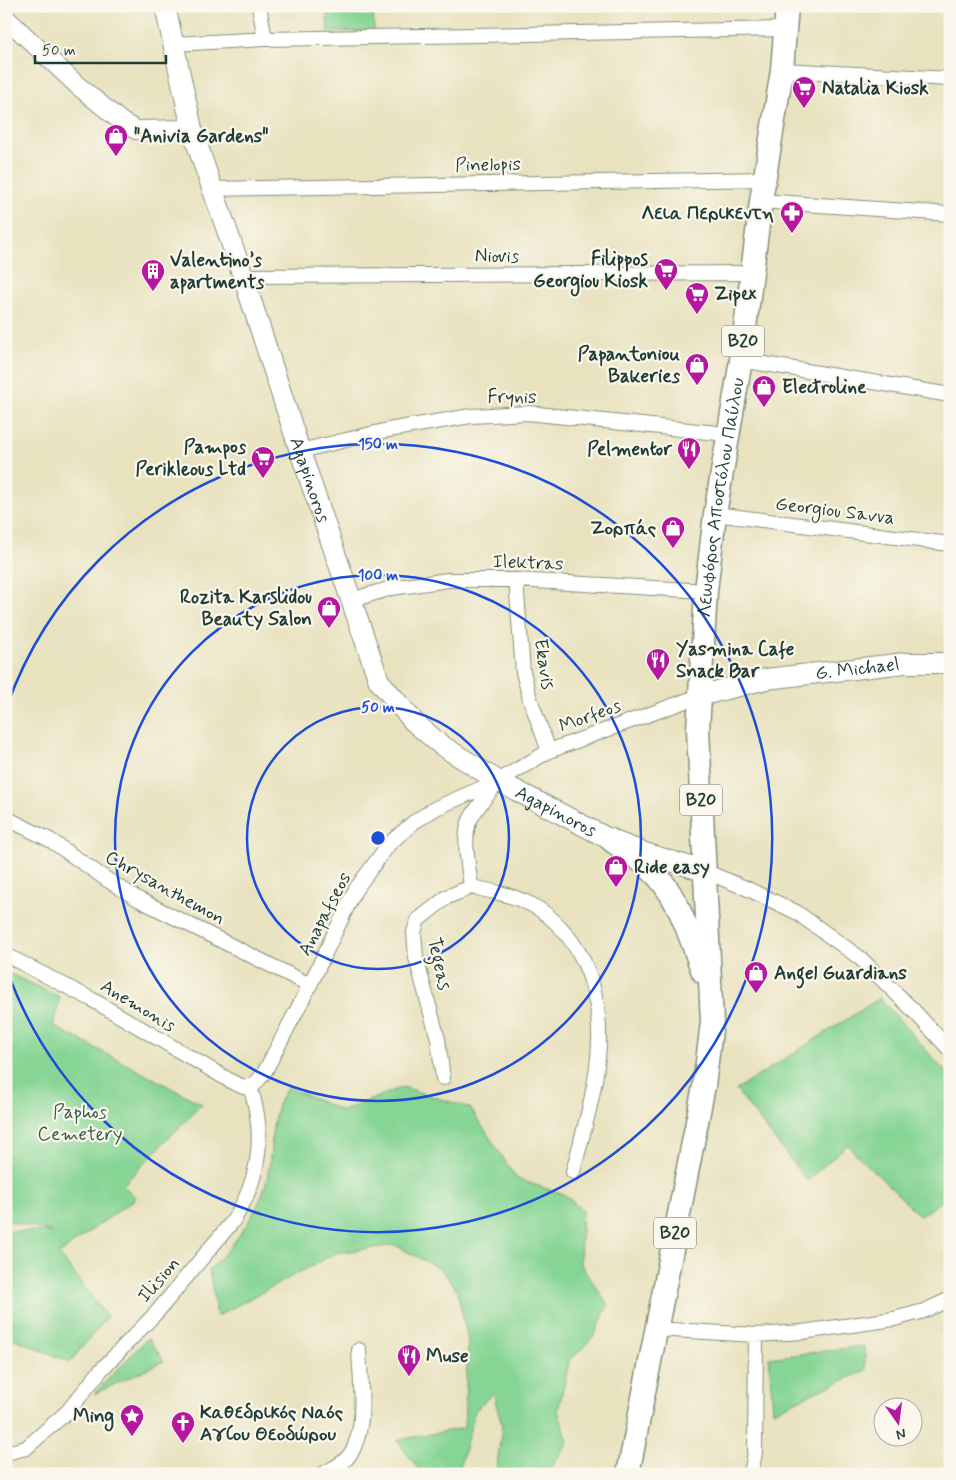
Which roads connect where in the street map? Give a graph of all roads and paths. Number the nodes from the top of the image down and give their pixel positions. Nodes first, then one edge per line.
1 (165, 6) edge
2 (259, 6) edge
3 (787, 6) edge
4 (6, 18) edge
5 (785, 29) junction
6 (265, 39) junction
7 (173, 44) junction
8 (782, 70) junction
9 (950, 79) edge
10 (192, 129) junction
11 (211, 189) junction
12 (763, 190) junction
13 (950, 214) edge
14 (752, 273) junction
15 (243, 276) junction
16 (741, 360) junction
17 (950, 395) edge
18 (727, 434) junction
19 (300, 451) junction
20 (715, 514) junction
21 (950, 544) edge
22 (516, 580) junction
23 (706, 591) junction
24 (351, 600) junction
25 (950, 664) edge
26 (700, 685) junction
27 (549, 752) junction
28 (498, 781) junction
29 (6, 818) edge
30 (611, 840) junction
31 (704, 871) junction
32 (471, 887) junction
33 (6, 955) edge
34 (310, 985) junction
35 (711, 991) junction
36 (950, 1050) edge
37 (443, 1078) dead end
38 (250, 1086) junction
39 (573, 1172) dead end
40 (950, 1299) edge
41 (656, 1329) junction
42 (756, 1335) junction
43 (359, 1350) dead end
44 (6, 1453) edge
45 (327, 1471) edge
46 (628, 1474) edge
47 (751, 1474) edge

1 - 7 main road, Agapinoros
2 - 6 street
3 - 5 main road, Λεωφόρος Αποστόλου Παύλου / B20
4 - 10 street
5 - 6 street
5 - 8 main road, Λεωφόρος Αποστόλου Παύλου / B20
6 - 7 street
7 - 10 main road, Agapinoros
8 - 9 street
8 - 12 main road, Λεωφόρος Αποστόλου Παύλου / B20
10 - 11 main road, Agapinoros
11 - 12 street, Pinelopis
11 - 15 main road, Agapinoros
12 - 13 street, Pinelopis
12 - 14 main road, Λεωφόρος Αποστόλου Παύλου / B20
14 - 15 street, Niovis
14 - 16 main road, Λεωφόρος Αποστόλου Παύλου / B20
15 - 19 main road, Agapinoros
16 - 17 street
16 - 18 main road, Λεωφόρος Αποστόλου Παύλου / B20
18 - 19 street, Frynis
18 - 20 main road, Λεωφόρος Αποστόλου Παύλου / B20
19 - 24 main road, Agapinoros
20 - 21 street, Georgiou Savva
20 - 23 main road, Λεωφόρος Αποστόλου Παύλου / B20
22 - 23 street, Ilektras
22 - 24 street, Ilektras
22 - 27 street, Ekavis
23 - 26 main road, Λεωφόρος Αποστόλου Παύλου / B20
24 - 28 main road, Agapinoros
25 - 26 main road, G. Michael
26 - 27 street, Morfeos
26 - 31 main road, Λεωφόρος Αποστόλου Παύλου / B20
27 - 28 street, Morfeos
28 - 30 main road, Agapinoros
28 - 32 street
28 - 34 street, Anapafseos
29 - 34 street, Chrysanthemon
30 - 31 main road, Agapinoros
30 - 35 main road
31 - 35 main road, B20
31 - 36 street
32 - 37 street, Tegeas
32 - 39 street
33 - 38 street, Anemonis
34 - 38 street, Anapafseos
35 - 41 main road, B20
38 - 44 street, Ilision
40 - 42 street
41 - 42 street
41 - 46 main road, B20
42 - 47 street
43 - 45 street

